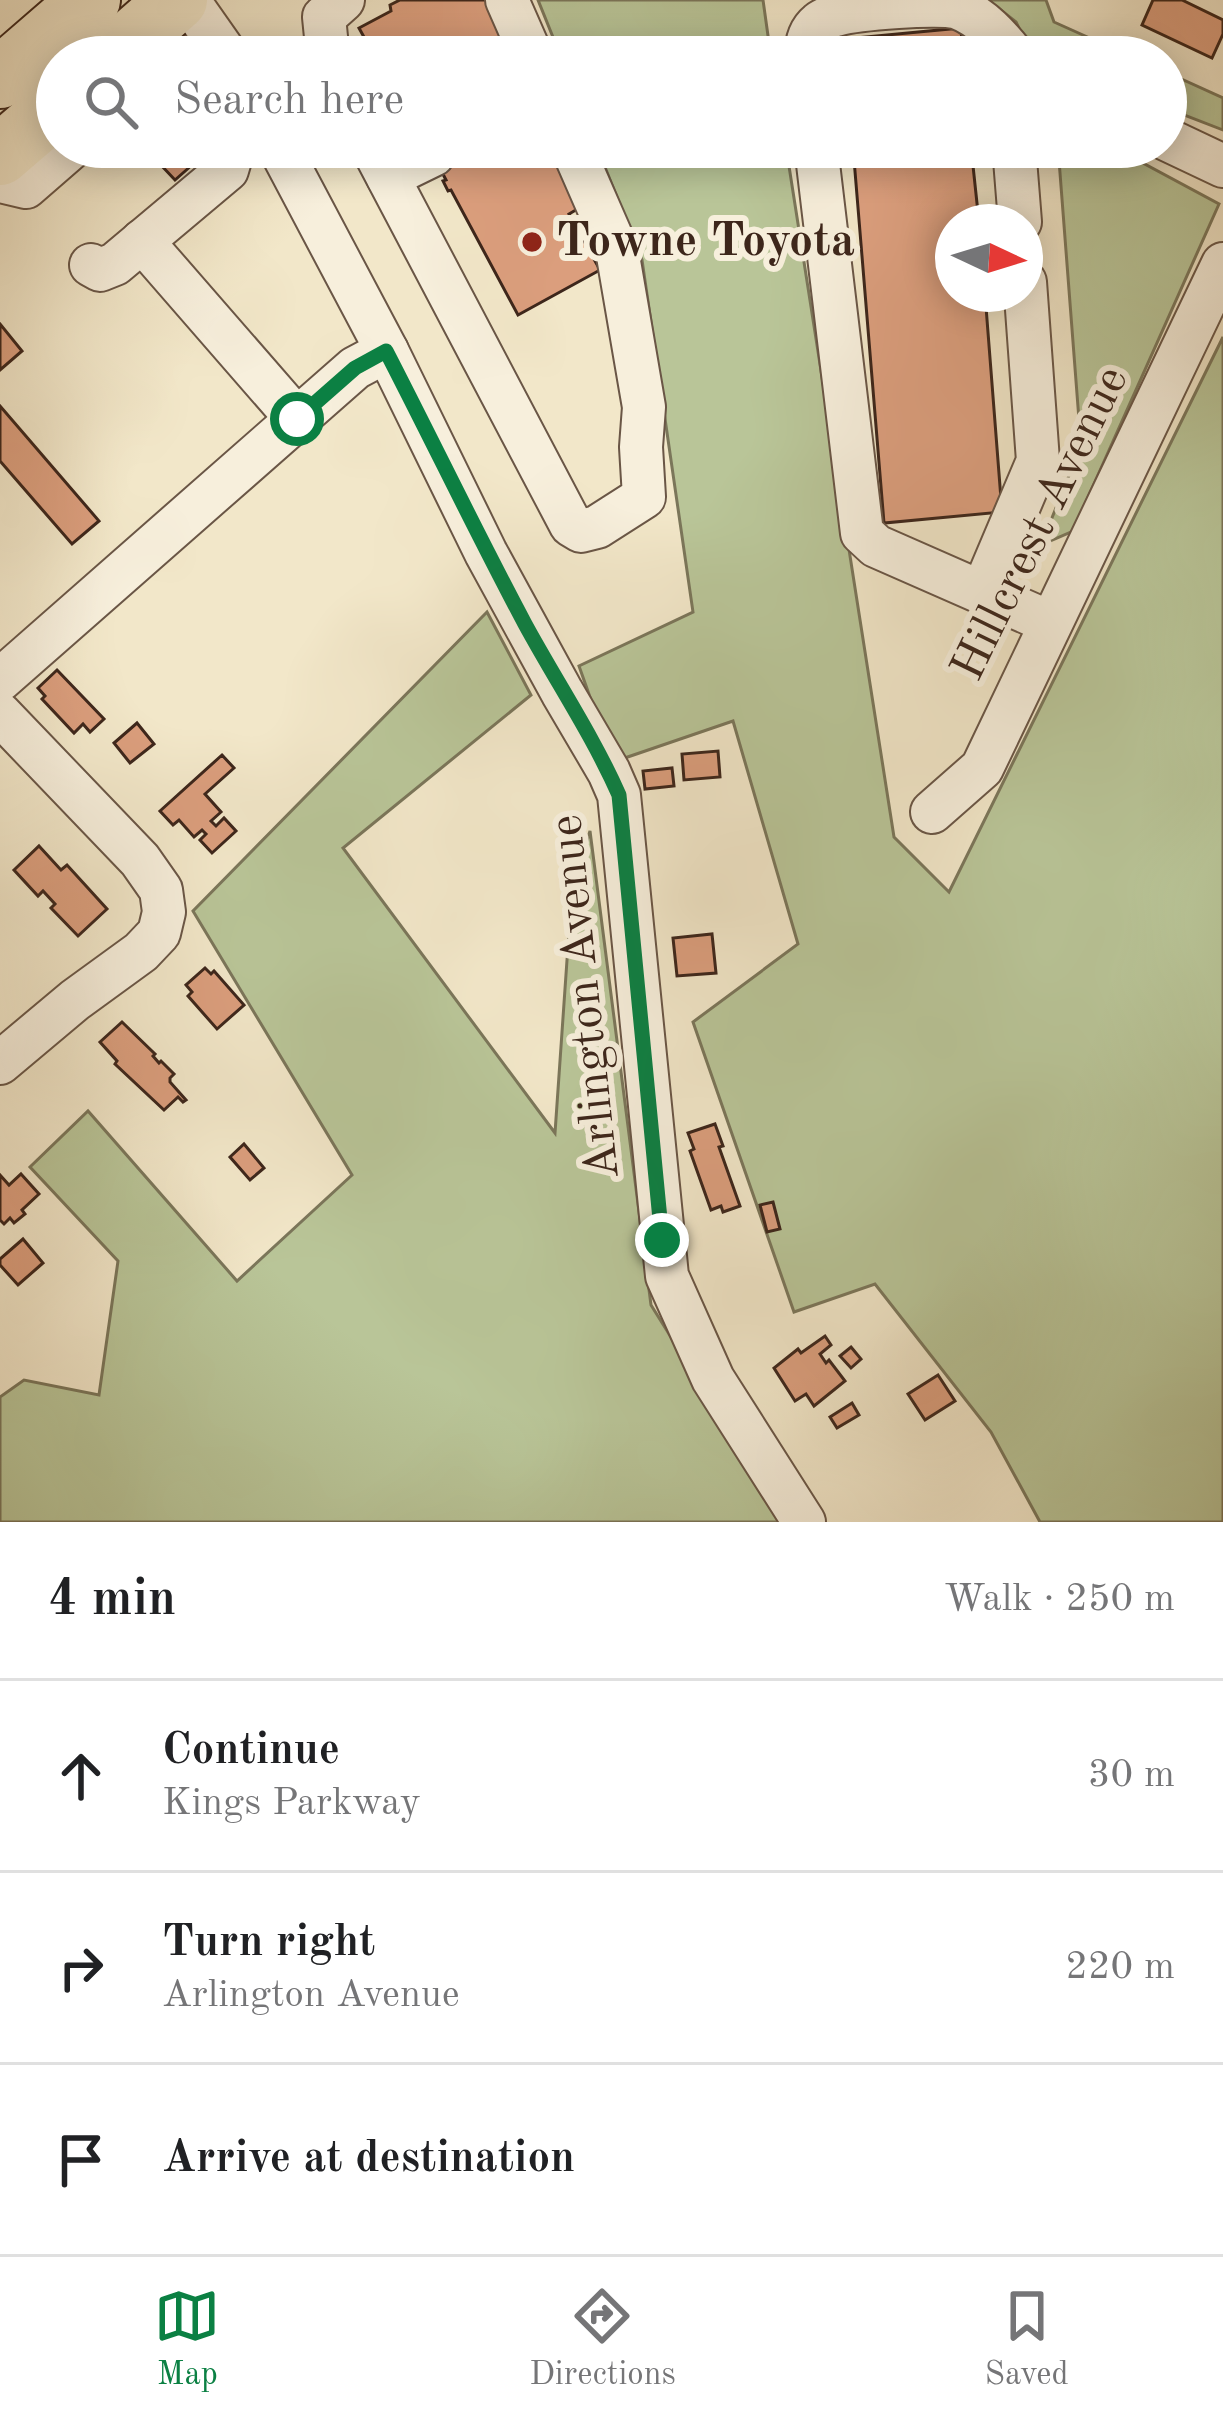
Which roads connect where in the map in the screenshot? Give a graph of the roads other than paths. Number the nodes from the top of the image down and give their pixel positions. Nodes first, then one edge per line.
1 (90, 0) edge
2 (343, 0) edge
3 (507, 0) edge
4 (171, 19) edge
5 (49, 36) edge
6 (145, 36) edge
7 (196, 36) edge
8 (326, 36) edge
9 (523, 36) edge
10 (810, 36) edge
11 (998, 36) edge
12 (36, 47) edge
13 (0, 79) edge
14 (36, 137) edge
15 (1187, 149) edge
16 (1223, 166) edge
17 (228, 168) edge
18 (290, 168) edge
19 (383, 168) edge
20 (581, 168) edge
21 (818, 168) edge
22 (1016, 168) edge
23 (9, 175) edge
24 (1019, 204) edge
25 (142, 241) junction
26 (1223, 264) edge
27 (91, 266) dead end
28 (1027, 312) edge
29 (386, 351) junction
30 (297, 419) junction
31 (982, 593) junction
32 (1049, 622) junction
33 (0, 680) edge
34 (0, 714) edge
35 (932, 812) dead end
36 (0, 1063) edge
37 (804, 1522) edge

1 - 5 highway
2 - 8 street
3 - 9 street
4 - 6 highway
4 - 7 street
10 - 11 street
12 - 13 highway
14 - 23 highway
15 - 16 street
17 - 25 street
18 - 29 street, Arlington Avenue
19 - 20 street
21 - 31 street
22 - 24 street
25 - 27 street
25 - 30 street
26 - 32 street, Hillcrest Avenue
28 - 31 street
29 - 30 street
29 - 37 street, Arlington Avenue
30 - 33 street
31 - 32 street
32 - 35 street, Hillcrest Avenue
34 - 36 street

